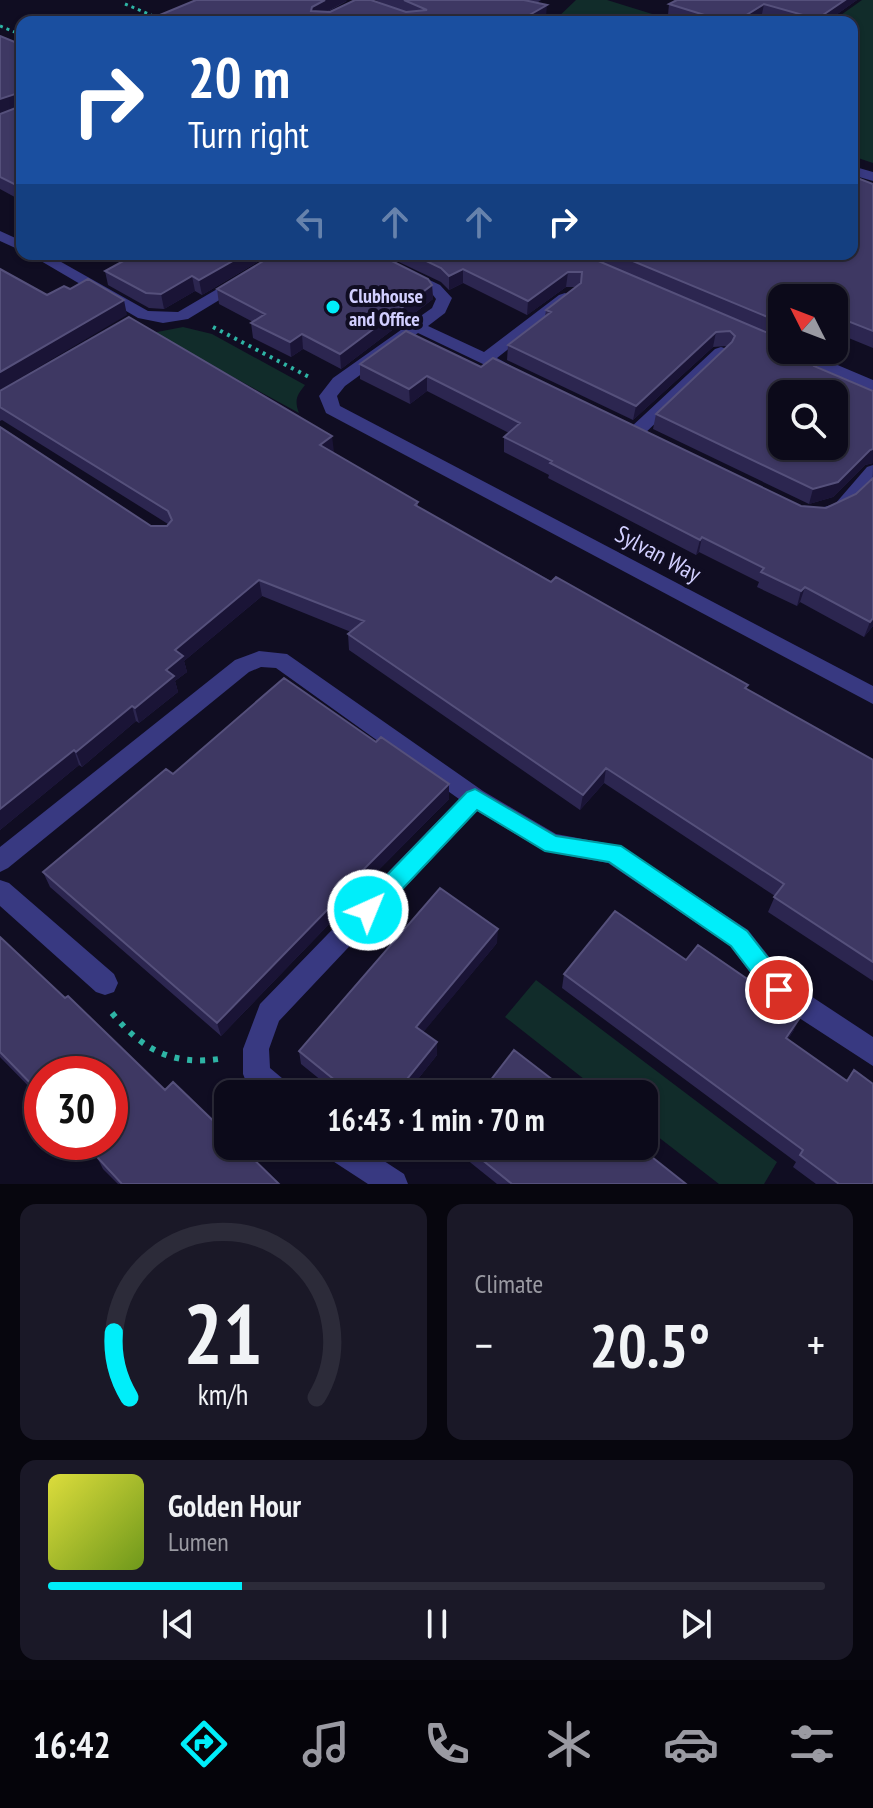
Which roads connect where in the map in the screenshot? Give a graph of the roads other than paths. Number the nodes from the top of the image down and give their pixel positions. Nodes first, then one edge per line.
1 (48, 260) edge
2 (271, 260) edge
3 (376, 260) edge
4 (573, 292) edge
5 (418, 327) junction
6 (721, 352) edge
7 (486, 358) junction
8 (821, 364) edge
9 (527, 379) edge
10 (873, 386) edge
11 (636, 432) edge
12 (873, 471) edge
13 (815, 513) edge
14 (873, 696) edge
15 (475, 798) junction
16 (0, 861) edge
17 (0, 891) edge
18 (105, 983) road end
19 (873, 1053) edge
20 (264, 1080) edge
21 (357, 1160) edge
22 (394, 1184) edge

1 - 2 street
3 - 5 street
4 - 7 street
5 - 7 street
5 - 14 street, Sylvan Way
6 - 11 street
7 - 9 street
8 - 10 street
12 - 13 street
15 - 16 street
15 - 19 street
15 - 20 street
17 - 18 street
21 - 22 street

